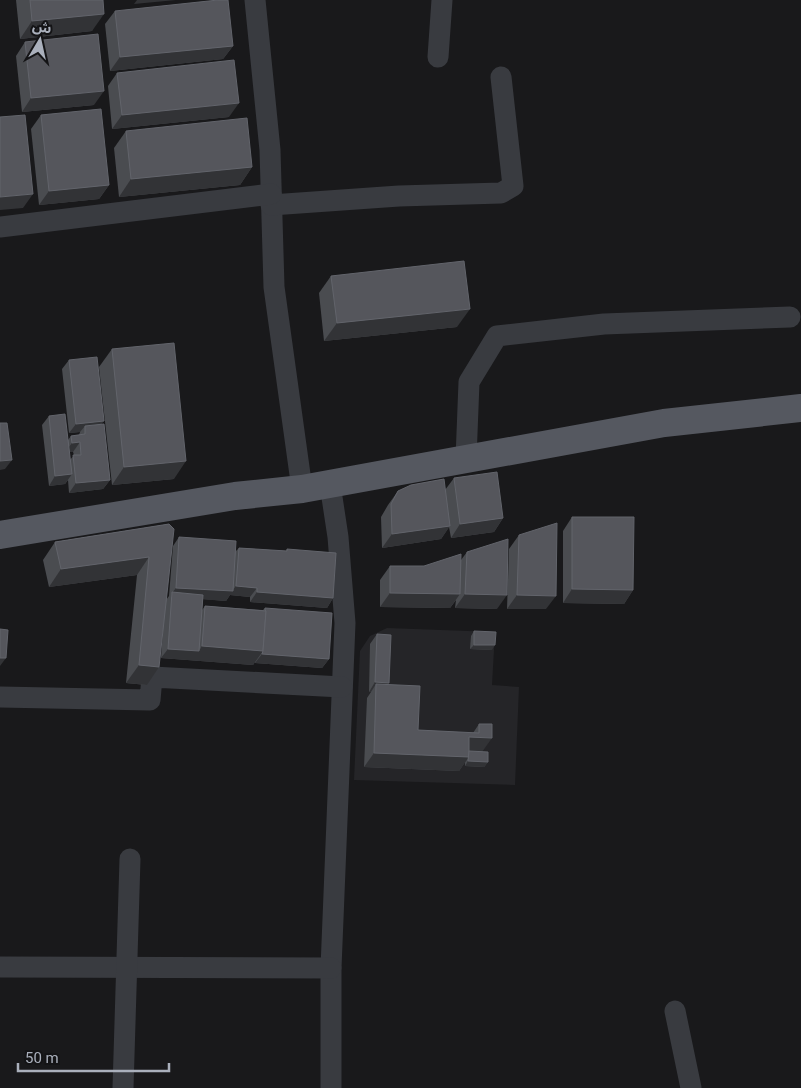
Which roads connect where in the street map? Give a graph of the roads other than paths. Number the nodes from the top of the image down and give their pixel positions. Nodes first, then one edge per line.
1 (255, 0) edge
2 (442, 0) edge
3 (438, 57) dead end
4 (501, 77) dead end
5 (271, 199) junction
6 (0, 227) edge
7 (790, 317) dead end
8 (801, 408) edge
9 (466, 460) junction
10 (330, 484) junction
11 (302, 489) junction
12 (0, 535) edge
13 (0, 552) edge
14 (342, 687) junction
15 (0, 696) edge
16 (130, 859) dead end
17 (0, 967) edge
18 (127, 967) junction
19 (331, 968) junction
20 (675, 1011) dead end
21 (123, 1088) edge
22 (331, 1088) edge
23 (691, 1088) edge

1 - 5 street
2 - 3 street
4 - 5 street
5 - 6 street
5 - 11 street
7 - 9 street
8 - 9 main road
9 - 10 main road
10 - 11 main road
10 - 14 street
11 - 12 main road
11 - 13 main road
14 - 15 street
14 - 19 street
16 - 18 street
17 - 18 street
18 - 19 street
18 - 21 street
19 - 22 street
20 - 23 street

